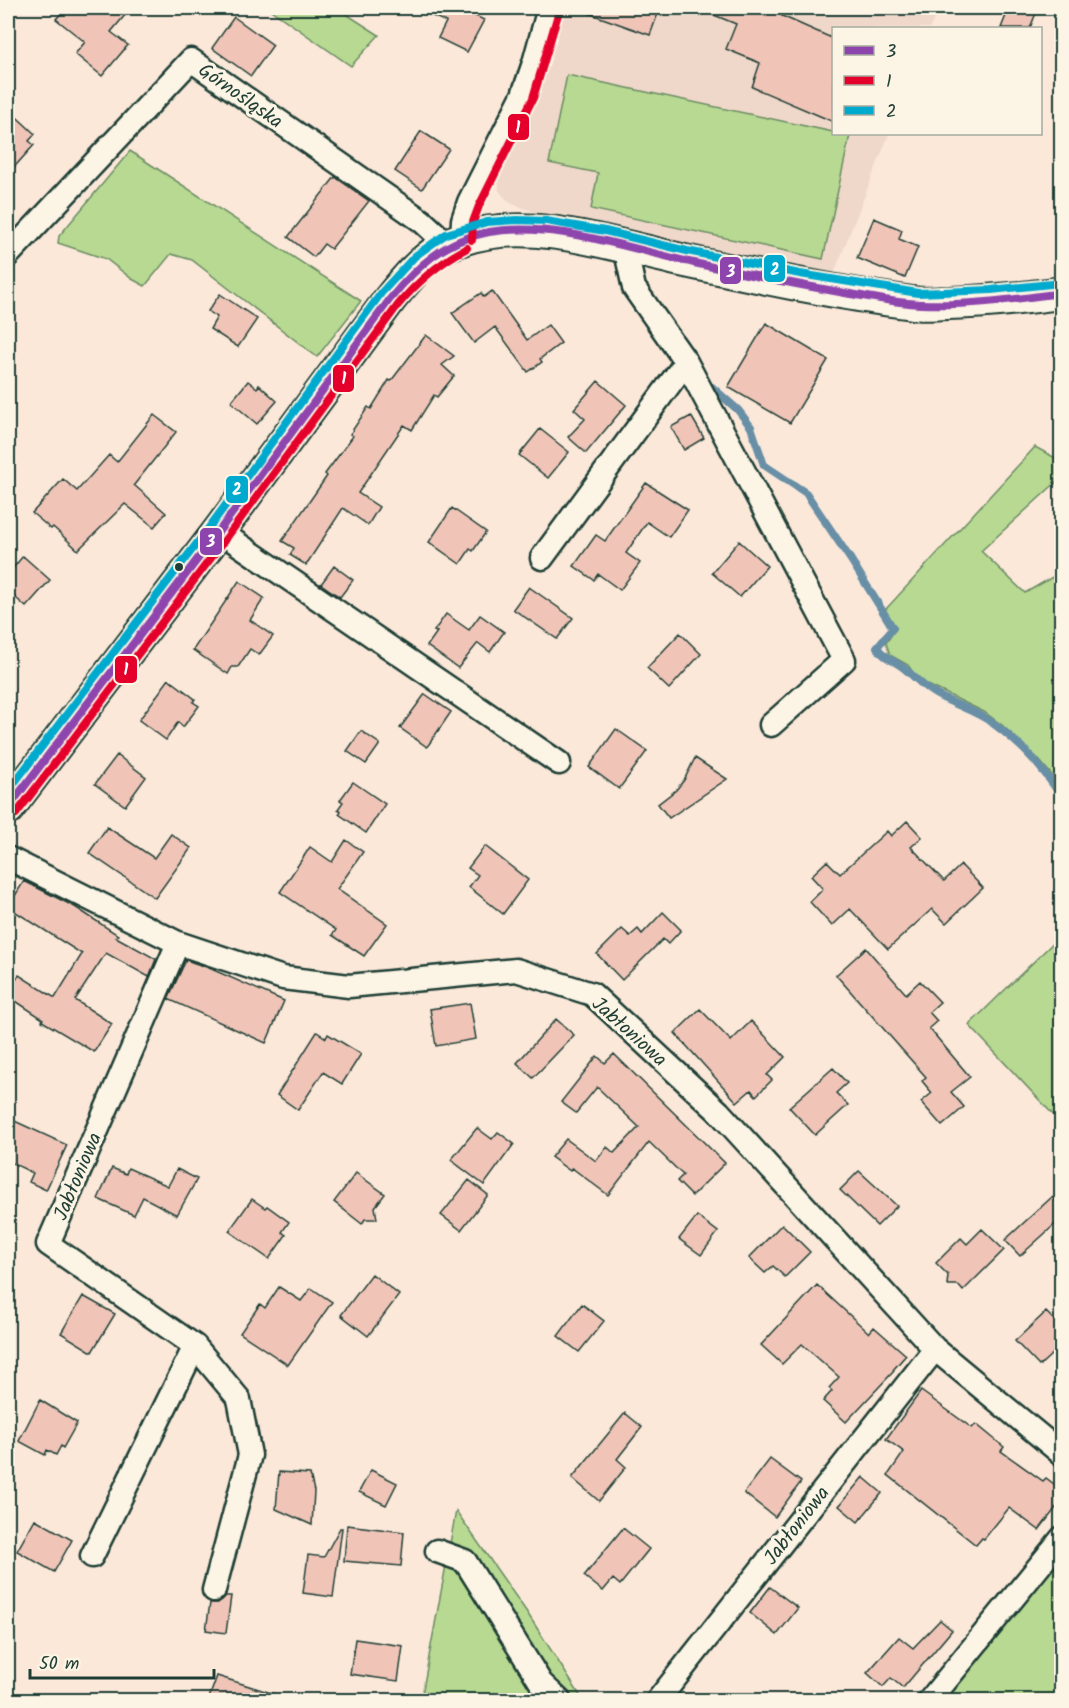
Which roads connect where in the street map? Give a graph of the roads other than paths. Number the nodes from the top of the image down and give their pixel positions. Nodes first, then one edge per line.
1 (549, 8) edge
2 (455, 242) junction
3 (625, 247) junction
4 (8, 255) edge
5 (1062, 293) edge
6 (686, 362) junction
7 (219, 531) junction
8 (542, 558) dead end
9 (771, 724) dead end
10 (559, 763) dead end
11 (8, 808) edge
12 (8, 858) edge
13 (178, 943) junction
14 (195, 1346) junction
15 (935, 1349) junction
16 (1062, 1454) edge
17 (1062, 1538) edge
18 (437, 1551) dead end
19 (92, 1556) dead end
20 (214, 1590) dead end
21 (559, 1701) edge
22 (658, 1701) edge
23 (930, 1701) edge

1 - 2 street
2 - 3 street
2 - 4 street, Górnośląska
2 - 7 street
3 - 5 street
3 - 6 street
6 - 8 street
6 - 9 street
7 - 10 street
7 - 11 street
12 - 13 street, Jabłoniowa
13 - 14 street, Jabłoniowa
13 - 15 street, Jabłoniowa
14 - 19 street
14 - 20 street, Jabłoniowa
15 - 16 street, Jabłoniowa
15 - 22 street, Jabłoniowa
17 - 23 street
18 - 21 street

